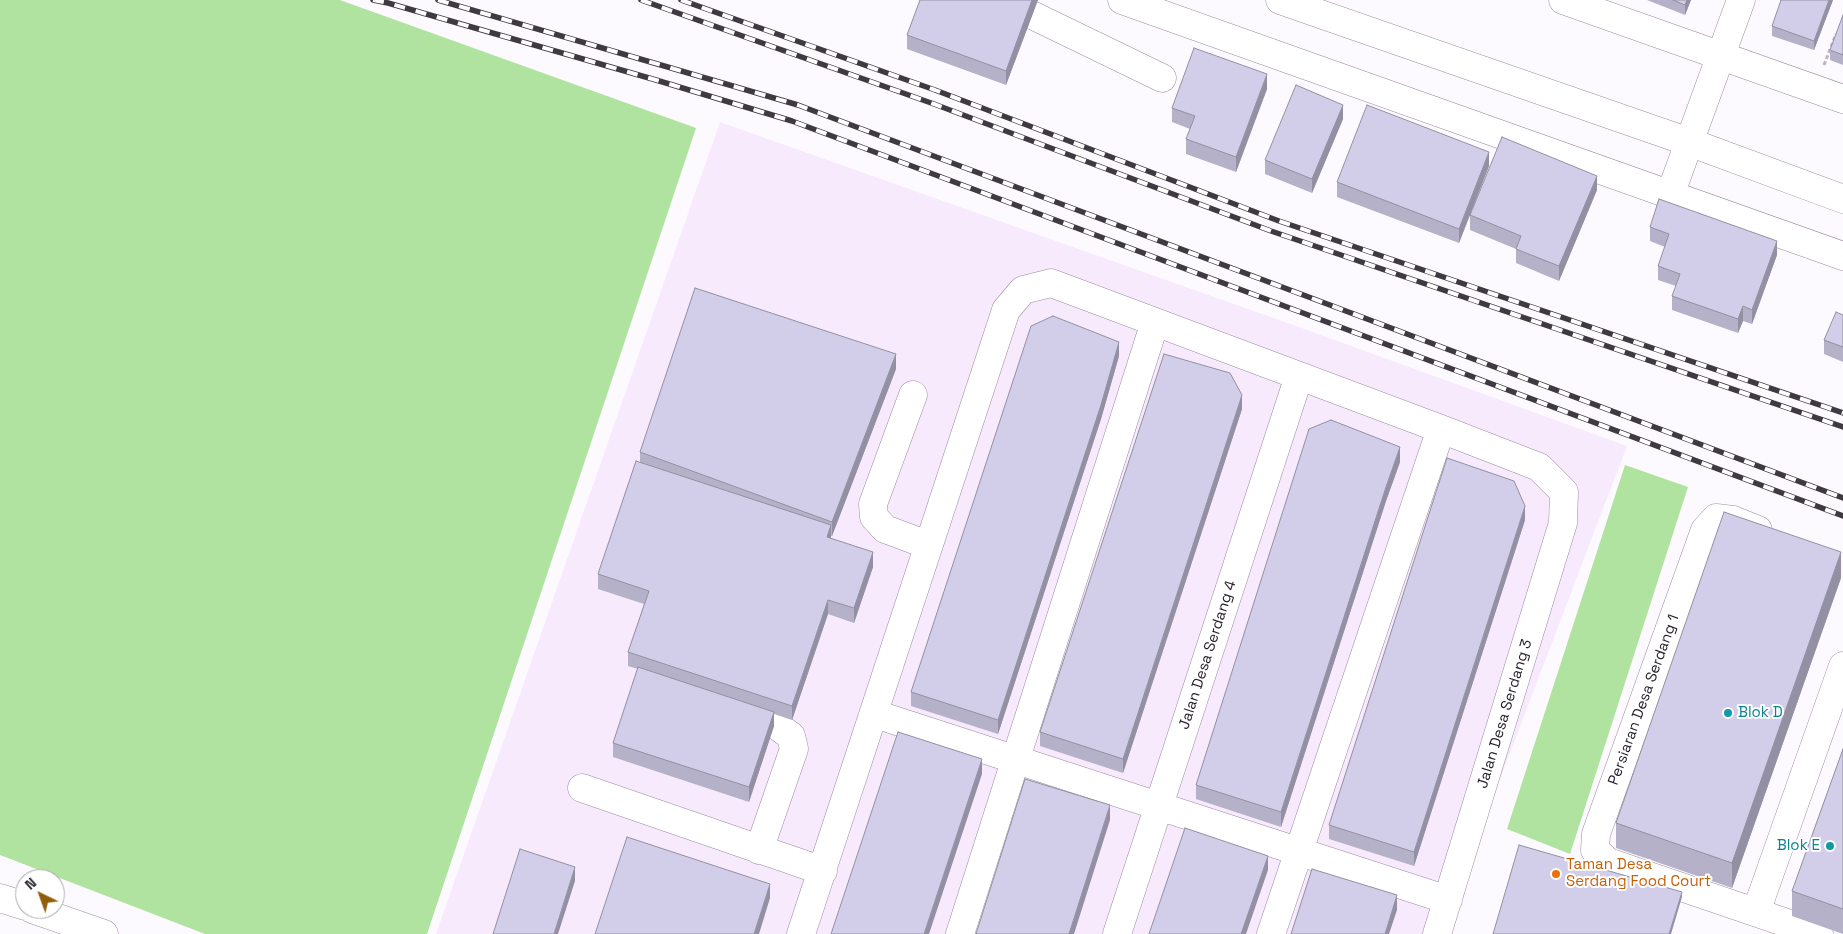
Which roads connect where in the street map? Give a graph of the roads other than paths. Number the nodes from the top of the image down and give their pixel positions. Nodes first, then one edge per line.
1 (1122, 0) edge
2 (1280, 0) edge
3 (1563, 0) edge
4 (1741, 0) edge
5 (1034, 16) edge
6 (1724, 49) junction
7 (1162, 78) dead end
8 (1843, 99) edge
9 (1689, 142) junction
10 (1670, 195) junction
11 (1843, 199) edge
12 (1843, 256) edge
13 (1156, 322) junction
14 (1299, 376) junction
15 (913, 395) dead end
16 (1441, 429) junction
17 (1779, 538) edge
18 (928, 545) junction
19 (1843, 666) edge
20 (720, 705) edge
21 (875, 714) junction
22 (1016, 760) junction
23 (582, 788) dead end
24 (1158, 806) junction
25 (759, 850) junction
26 (1298, 852) junction
27 (823, 871) junction
28 (0, 898) edge
29 (1448, 900) junction
30 (15, 903) edge
31 (1756, 912) junction
32 (61, 919) edge
33 (104, 934) edge
34 (801, 934) edge
35 (960, 934) edge
36 (1117, 934) edge
37 (1271, 934) edge
38 (1437, 934) edge
39 (1819, 934) edge

1 - 10 main road
2 - 9 main road
3 - 6 main road
4 - 6 main road
5 - 7 main road
6 - 8 main road
6 - 9 main road
9 - 10 main road
9 - 11 main road
10 - 12 main road
13 - 14 main road
13 - 18 main road
13 - 22 main road
14 - 16 main road
14 - 24 main road, Jalan Desa Serdang 4
15 - 18 main road
16 - 26 main road
16 - 29 main road, Jalan Desa Serdang 3
17 - 31 main road, Persiaran Desa Serdang 1
18 - 21 main road
19 - 31 main road
20 - 25 main road
21 - 22 main road
21 - 27 main road
22 - 24 main road
22 - 35 main road
23 - 25 main road
24 - 26 main road
24 - 36 main road, Jalan Desa Serdang 4
25 - 27 main road
26 - 29 main road
26 - 37 main road
27 - 34 main road
28 - 30 main road
29 - 38 main road, Jalan Desa Serdang 3
31 - 39 main road, Persiaran Desa Serdang 1
32 - 33 main road

